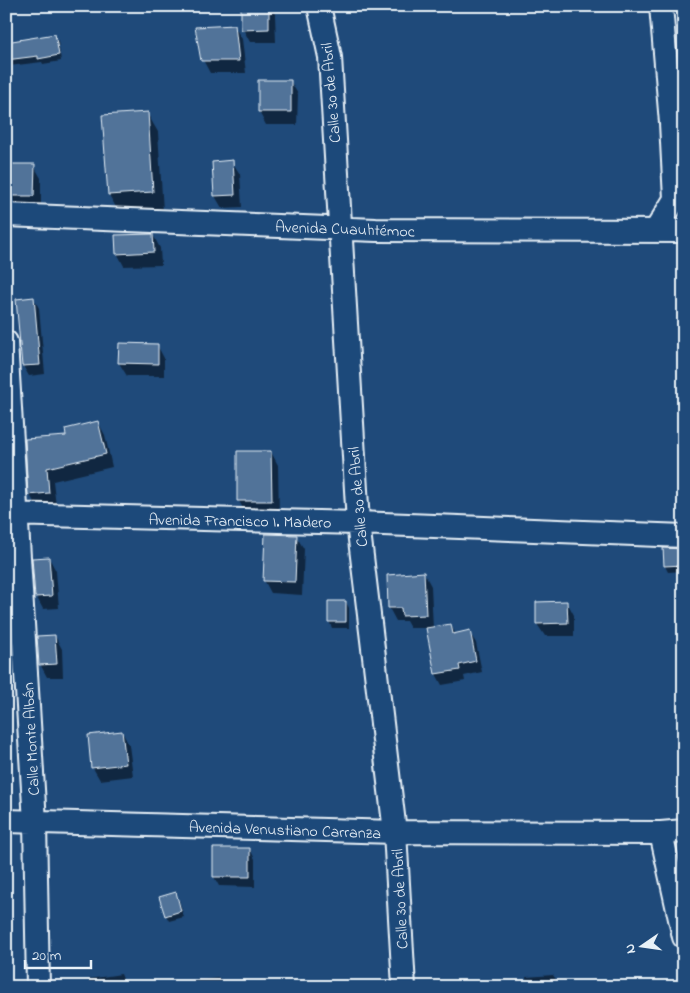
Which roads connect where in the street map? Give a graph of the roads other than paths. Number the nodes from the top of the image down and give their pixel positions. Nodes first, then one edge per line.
1 (319, 6) edge
2 (661, 6) edge
3 (6, 215) edge
4 (339, 228) junction
5 (656, 230) junction
6 (684, 231) edge
7 (6, 342) edge
8 (12, 514) edge
9 (358, 523) junction
10 (684, 536) edge
11 (6, 822) edge
12 (35, 822) junction
13 (684, 831) edge
14 (395, 832) junction
15 (661, 833) junction
16 (684, 937) edge
17 (38, 987) edge
18 (404, 987) edge

1 - 4 street, Calle 30 de Abril
2 - 5 street
3 - 4 street, Avenida Cuauhtémoc
4 - 5 street, Avenida Cuauhtémoc
4 - 9 street, Calle 30 de Abril
5 - 6 street, Avenida Cuauhtémoc
7 - 8 street, Calle Monte Albán
8 - 9 street, Avenida Francisco I. Madero
8 - 12 street, Calle Monte Albán
9 - 10 street, Avenida Francisco I. Madero
9 - 14 street, Calle 30 de Abril
11 - 12 street, Avenida Venustiano Carranza
12 - 14 street, Avenida Venustiano Carranza
12 - 17 street, Calle Monte Albán
13 - 15 street, Avenida Venustiano Carranza
14 - 15 street, Avenida Venustiano Carranza
14 - 18 street, Calle 30 de Abril
15 - 16 street

